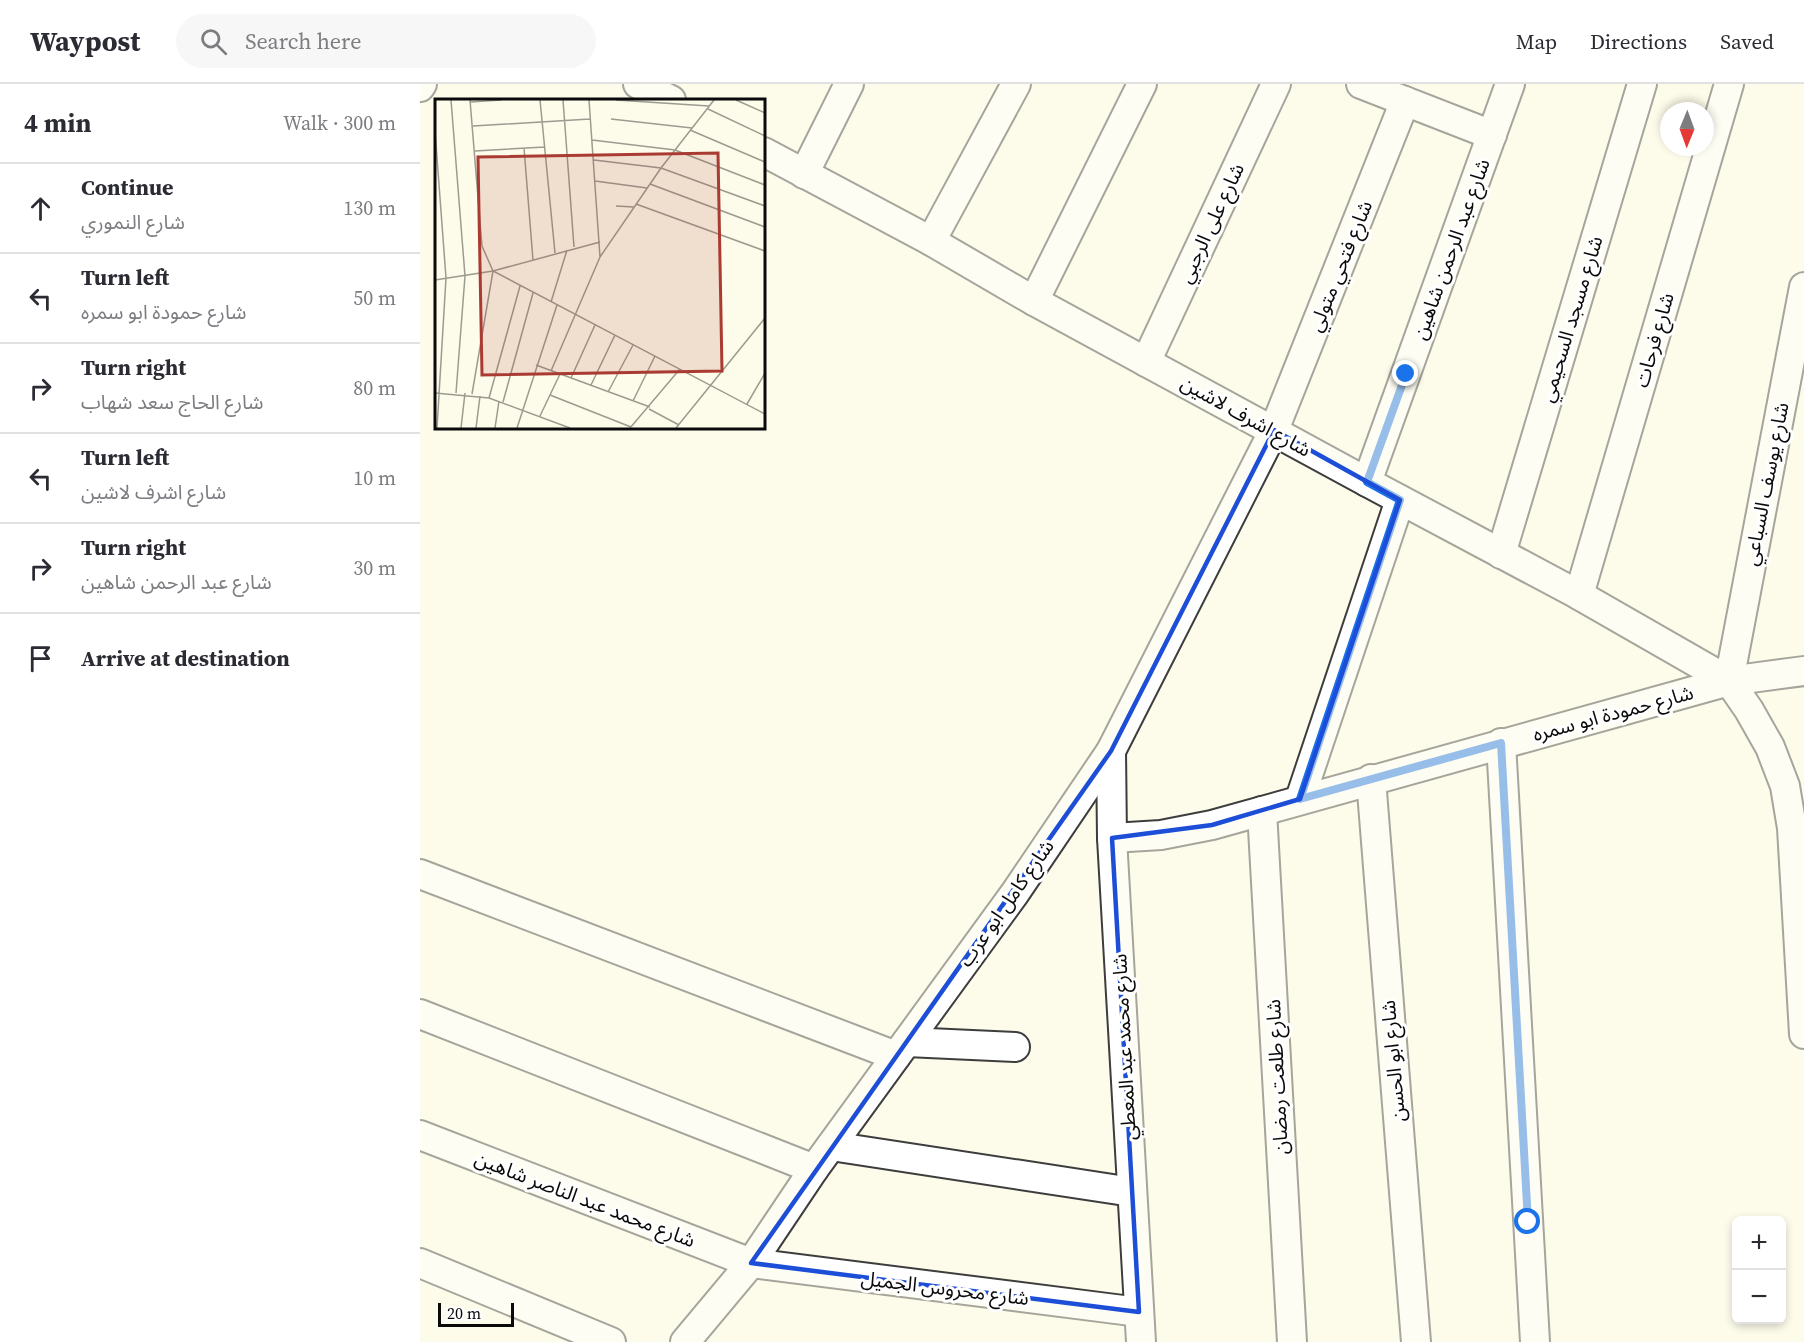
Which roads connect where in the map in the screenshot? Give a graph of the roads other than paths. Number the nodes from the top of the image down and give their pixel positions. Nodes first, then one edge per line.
1 (849, 84) edge
2 (1016, 84) edge
3 (1142, 84) edge
4 (1276, 84) edge
5 (1361, 84) edge
6 (1510, 84) edge
7 (1642, 84) edge
8 (1729, 84) edge
9 (1405, 101) junction
10 (1492, 135) junction
11 (765, 153) edge
12 (804, 174) junction
13 (931, 241) junction
14 (1804, 287) edge
15 (1034, 301) junction
16 (1146, 362) junction
17 (1274, 430) junction
18 (1367, 482) junction
19 (1400, 500) junction
20 (1501, 554) junction
21 (1579, 595) junction
22 (1804, 671) edge
23 (1729, 681) junction
24 (1501, 743) junction
25 (1111, 751) junction
26 (1371, 779) junction
27 (1300, 799) junction
28 (1262, 811) junction
29 (1112, 838) junction
30 (420, 874) edge
31 (420, 1014) edge
32 (1804, 1034) edge
33 (1015, 1047) dead end
34 (902, 1049) junction
35 (420, 1135) edge
36 (831, 1146) junction
37 (814, 1170) junction
38 (1132, 1192) junction
39 (420, 1263) edge
40 (751, 1263) junction
41 (1139, 1312) junction
42 (611, 1342) edge
43 (685, 1342) edge
44 (1141, 1342) edge
45 (1292, 1342) edge
46 (1416, 1342) edge
47 (1535, 1342) edge

1 - 12 street
2 - 13 street
3 - 15 street
4 - 16 street, شارع على الرجبي
5 - 9 street
6 - 10 street, شارع عبد الرحمن شاهين
7 - 20 street, شارع مسجد السحيمي
8 - 21 street, شارع فرحات
9 - 10 street
9 - 17 street, شارع فتحي متولي
10 - 18 street, شارع عبد الرحمن شاهين
11 - 12 street, شارع اشرف لاشين
12 - 13 street, شارع اشرف لاشين
13 - 15 street, شارع اشرف لاشين
14 - 23 street, شارع يوسف السباعي
15 - 16 street, شارع اشرف لاشين
16 - 17 street, شارع اشرف لاشين
17 - 18 street, شارع اشرف لاشين
17 - 25 street, شارع كامل ابو عرب
18 - 19 street, شارع اشرف لاشين
19 - 20 street, شارع اشرف لاشين
19 - 27 street
20 - 21 street, شارع اشرف لاشين
21 - 23 street, شارع اشرف لاشين
22 - 23 street, شارع حمودة ابو سمره
23 - 24 street, شارع حمودة ابو سمره
23 - 32 street
24 - 26 street, شارع حمودة ابو سمره
24 - 47 street
25 - 29 street, شارع محمد عبد المعطي
25 - 34 street, شارع كامل ابو عرب
26 - 27 street, شارع حمودة ابو سمره
26 - 46 street, شارع ابو الحسن
27 - 28 street, شارع حمودة ابو سمره
28 - 29 street, شارع حمودة ابو سمره
28 - 45 street, شارع طلعت رمضان
29 - 38 street, شارع محمد عبد المعطي
30 - 34 street
31 - 37 street
33 - 34 street
34 - 36 street, شارع كامل ابو عرب
35 - 40 street, شارع محمد عبد الناصر شاهين
36 - 37 street, شارع كامل ابو عرب
36 - 38 street
37 - 40 street, شارع كامل ابو عرب
38 - 41 street, شارع محمد عبد المعطي
39 - 42 street
40 - 41 street, شارع محروس الجميل
40 - 43 street, شارع كامل ابو عرب
41 - 44 street, شارع محمد عبد المعطي

